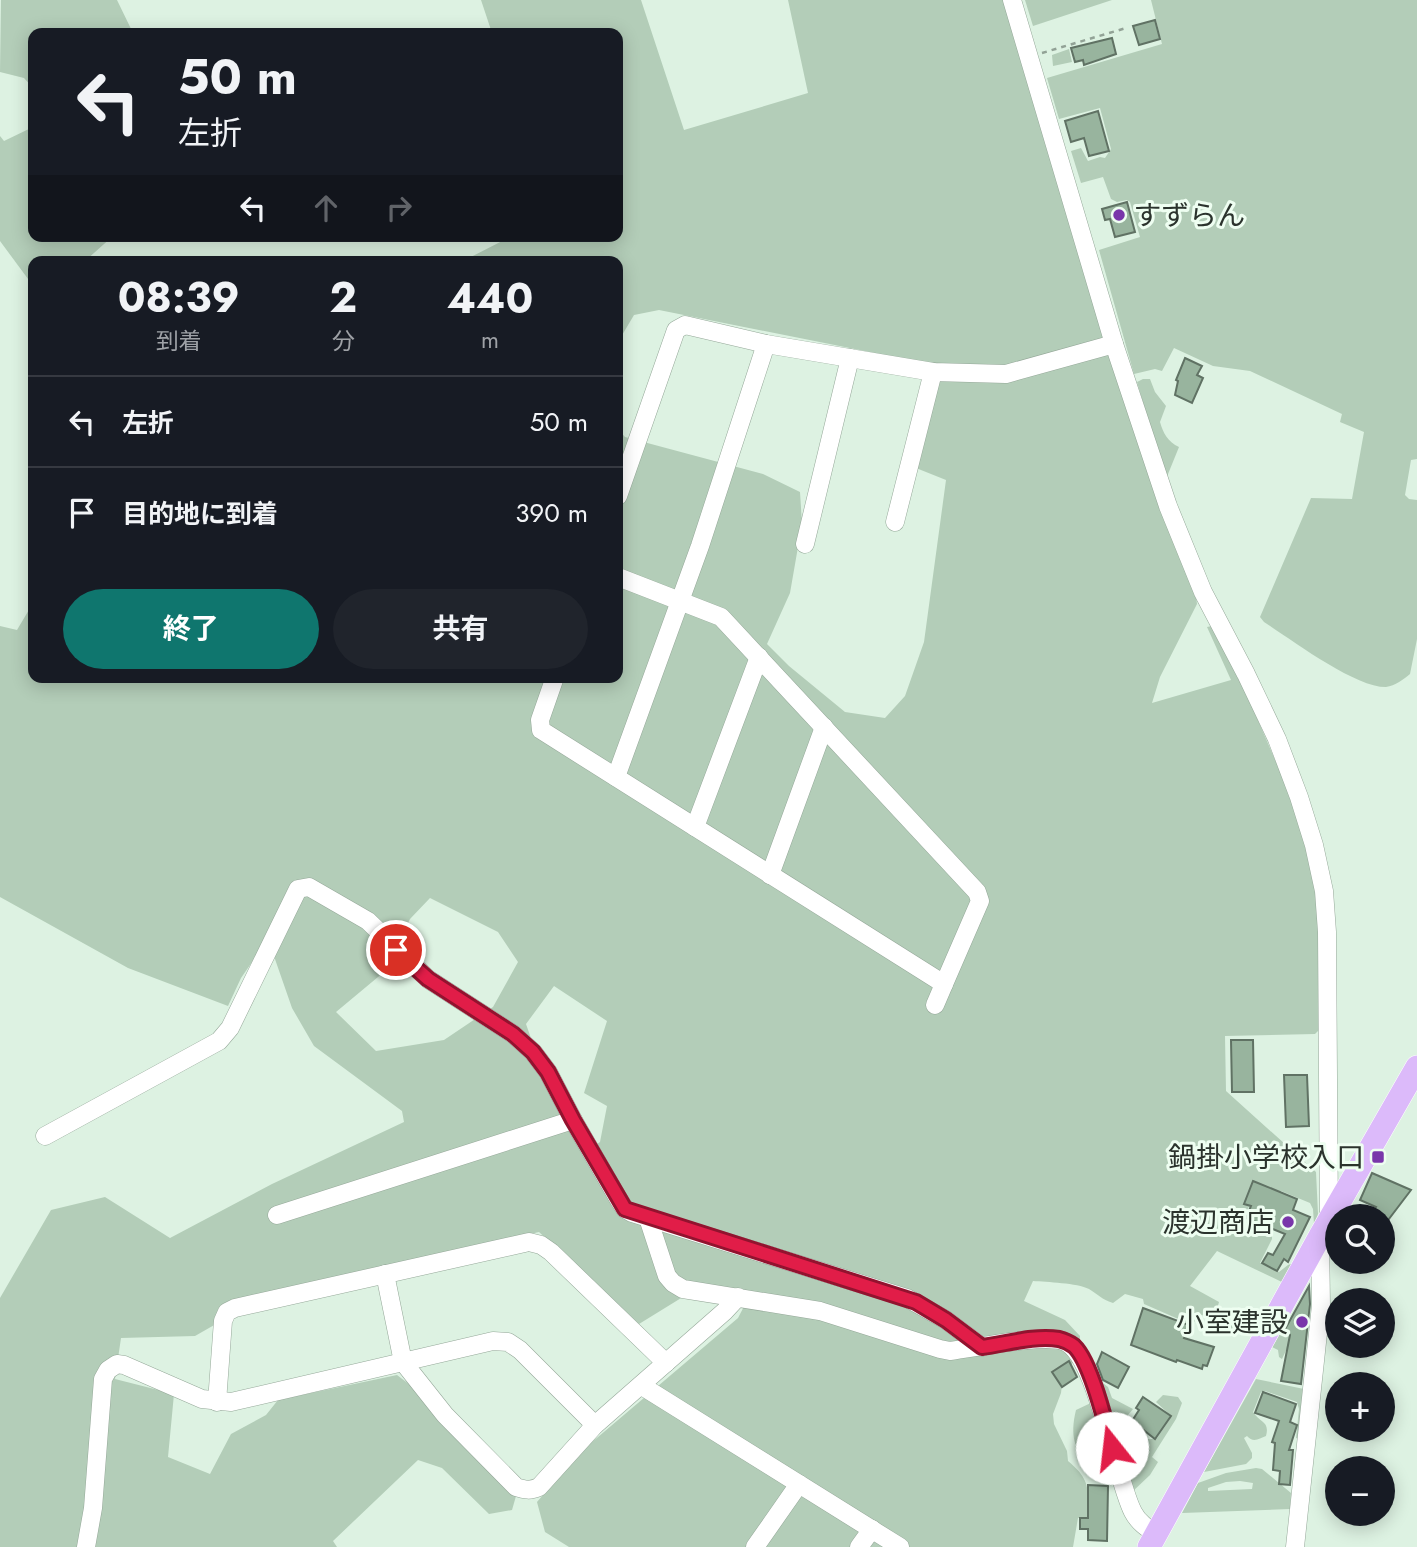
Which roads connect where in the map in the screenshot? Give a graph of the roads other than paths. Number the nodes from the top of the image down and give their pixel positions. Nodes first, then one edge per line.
1 (1012, 0) edge
2 (766, 344) junction
3 (1114, 344) junction
4 (850, 358) junction
5 (933, 372) junction
6 (623, 482) edge
7 (895, 522) dead end
8 (805, 544) dead end
9 (623, 579) edge
10 (680, 600) junction
11 (759, 657) junction
12 (553, 683) edge
13 (824, 727) junction
14 (615, 777) junction
15 (695, 827) junction
16 (770, 874) junction
17 (944, 984) junction
18 (935, 1005) dead end
19 (1417, 1067) edge
20 (573, 1120) junction
21 (45, 1136) dead end
22 (277, 1215) dead end
23 (649, 1218) junction
24 (1324, 1228) junction
25 (385, 1273) junction
26 (738, 1297) junction
27 (982, 1347) junction
28 (403, 1362) junction
29 (666, 1363) junction
30 (642, 1386) junction
31 (217, 1402) junction
32 (595, 1425) junction
33 (799, 1484) junction
34 (872, 1529) junction
35 (1153, 1541) edge
36 (86, 1547) edge
37 (754, 1547) edge
38 (859, 1547) edge
39 (900, 1547) edge
40 (1295, 1547) edge

1 - 3 street
2 - 4 street
2 - 6 street
2 - 10 street
3 - 5 street
3 - 24 street
4 - 5 street
4 - 8 street
5 - 7 street
9 - 10 street
10 - 11 street
10 - 14 street
11 - 13 street
11 - 15 street
12 - 14 street
13 - 16 street
13 - 17 street
14 - 15 street
15 - 16 street
16 - 17 street
17 - 18 street
19 - 24 main road
20 - 21 street
20 - 22 street
20 - 23 street
23 - 26 street
23 - 27 street
24 - 35 main road
24 - 40 street
25 - 28 street
25 - 29 street
25 - 31 street
26 - 27 street
26 - 29 street
27 - 35 street
28 - 31 street
28 - 32 street
28 - 32 street
29 - 30 street
30 - 32 street
30 - 33 street
31 - 36 street
33 - 34 street
33 - 37 street
34 - 38 street
34 - 39 street

